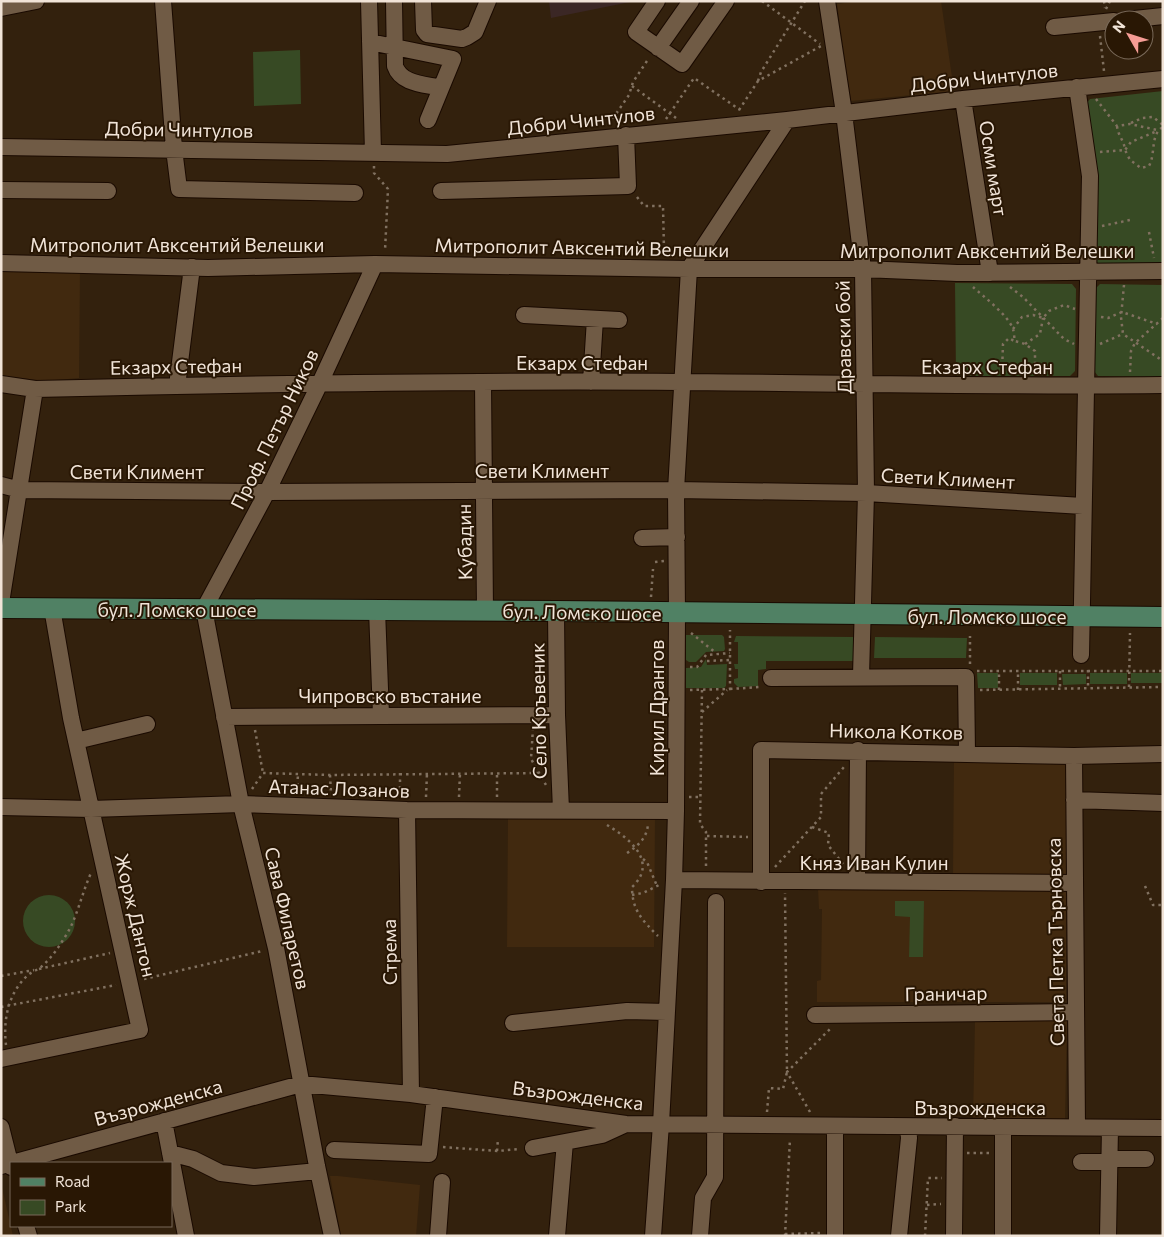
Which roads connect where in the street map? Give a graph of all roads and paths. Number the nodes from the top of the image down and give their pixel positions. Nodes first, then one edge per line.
1 (36, 1) edge
2 (163, 1) edge
3 (369, 1) edge
4 (394, 1) edge
5 (423, 1) edge
6 (488, 1) edge
7 (657, 1) edge
8 (691, 1) edge
9 (726, 1) edge
10 (762, 1) edge
11 (805, 1) edge
12 (827, 1) edge
13 (1, 8) edge
14 (1104, 18) edge
15 (791, 23) junction
16 (1054, 27) dead end
17 (370, 42) junction
18 (827, 43) junction
19 (658, 47) junction
20 (395, 48) junction
21 (1106, 60) edge
22 (1163, 79) edge
23 (758, 81) junction
24 (1106, 84) junction
25 (632, 86) junction
26 (1081, 87) junction
27 (441, 88) junction
28 (963, 99) junction
29 (739, 110) junction
30 (670, 113) junction
31 (844, 113) junction
32 (428, 120) dead end
33 (787, 120) junction
34 (757, 123) junction
35 (1130, 124) junction
36 (1118, 126) junction
37 (1163, 126) edge
38 (692, 129) junction
39 (1158, 130) junction
40 (657, 132) junction
41 (626, 135) junction
42 (600, 138) junction
43 (1, 147) edge
44 (174, 149) junction
45 (1125, 150) junction
46 (373, 153) junction
47 (1086, 153) junction
48 (628, 186) junction
49 (1, 190) edge
50 (108, 191) dead end
51 (441, 191) dead end
52 (355, 193) dead end
53 (1130, 220) dead end
54 (1089, 228) junction
55 (1149, 232) dead end
56 (1, 263) edge
57 (380, 264) junction
58 (192, 267) junction
59 (683, 269) junction
60 (863, 269) junction
61 (1125, 271) junction
62 (1160, 271) edge
63 (1088, 272) junction
64 (957, 273) junction
65 (990, 273) junction
66 (1122, 312) junction
67 (1087, 314) junction
68 (524, 315) dead end
69 (1044, 318) junction
70 (1163, 318) edge
71 (595, 319) junction
72 (618, 320) dead end
73 (1157, 324) junction
74 (1013, 329) junction
75 (1123, 334) junction
76 (1015, 341) junction
77 (1025, 344) junction
78 (1135, 344) junction
79 (1086, 350) junction
80 (1163, 362) edge
81 (483, 382) junction
82 (591, 382) junction
83 (682, 382) junction
84 (320, 383) junction
85 (1, 384) edge
86 (864, 385) junction
87 (1163, 385) edge
88 (177, 386) junction
89 (1002, 386) junction
90 (1035, 386) junction
91 (1086, 386) junction
92 (1130, 386) junction
93 (35, 389) junction
94 (1, 485) edge
95 (20, 490) junction
96 (483, 490) junction
97 (676, 490) junction
98 (267, 492) junction
99 (866, 493) junction
100 (1083, 506) junction
101 (677, 537) junction
102 (642, 538) dead end
103 (653, 569) dead end
104 (651, 597) dead end
105 (1, 603) edge
106 (1, 608) edge
107 (52, 608) junction
108 (204, 609) junction
109 (377, 610) junction
110 (486, 611) junction
111 (556, 611) junction
112 (677, 613) junction
113 (862, 614) junction
114 (1083, 616) junction
115 (1163, 617) edge
116 (688, 630) dead end
117 (730, 630) dead end
118 (1130, 633) dead end
119 (970, 636) dead end
120 (730, 653) junction
121 (717, 654) junction
122 (1081, 654) dead end
123 (730, 660) junction
124 (707, 662) dead end
125 (676, 666) junction
126 (1000, 671) junction
127 (1018, 671) junction
128 (1060, 671) junction
129 (1129, 671) junction
130 (1163, 671) edge
131 (862, 676) junction
132 (771, 678) joint
133 (1163, 687) edge
134 (1129, 688) junction
135 (729, 689) junction
136 (1060, 689) junction
137 (676, 690) junction
138 (702, 690) junction
139 (966, 690) junction
140 (999, 690) junction
141 (1018, 690) junction
142 (702, 712) junction
143 (534, 714) junction
144 (381, 715) junction
145 (557, 715) junction
146 (253, 716) junction
147 (224, 717) junction
148 (148, 724) dead end
149 (76, 741) junction
150 (858, 750) junction
151 (967, 753) junction
152 (1163, 754) edge
153 (1074, 756) junction
154 (263, 773) junction
155 (400, 773) junction
156 (427, 773) junction
157 (460, 773) junction
158 (498, 773) junction
159 (539, 773) junction
160 (298, 774) junction
161 (330, 774) junction
162 (548, 788) dead end
163 (1074, 800) junction
164 (1163, 803) edge
165 (241, 804) junction
166 (296, 806) junction
167 (1, 807) edge
168 (91, 808) junction
169 (331, 808) junction
170 (403, 810) junction
171 (426, 810) junction
172 (459, 810) junction
173 (497, 810) junction
174 (560, 810) junction
175 (647, 810) junction
176 (676, 811) junction
177 (604, 824) dead end
178 (812, 827) junction
179 (706, 836) junction
180 (761, 837) junction
181 (636, 848) junction
182 (627, 853) dead end
183 (102, 857) junction
184 (643, 859) junction
185 (674, 880) junction
186 (706, 880) junction
187 (857, 881) junction
188 (761, 882) junction
189 (785, 882) junction
190 (1074, 883) junction
191 (657, 886) junction
192 (1145, 886) dead end
193 (632, 895) junction
194 (716, 902) dead end
195 (1163, 905) edge
196 (670, 947) junction
197 (276, 948) junction
198 (123, 950) junction
199 (37, 969) junction
200 (1, 976) edge
201 (130, 982) junction
202 (9, 1005) junction
203 (1, 1007) edge
204 (667, 1012) junction
205 (1076, 1012) junction
206 (816, 1015) dead end
207 (845, 1015) junction
208 (513, 1023) dead end
209 (4, 1058) edge
210 (787, 1072) junction
211 (301, 1084) junction
212 (411, 1094) junction
213 (435, 1098) junction
214 (164, 1121) junction
215 (626, 1124) junction
216 (661, 1124) junction
217 (715, 1124) junction
218 (818, 1125) junction
219 (766, 1126) junction
220 (790, 1126) junction
221 (835, 1126) junction
222 (955, 1126) junction
223 (1, 1127) edge
224 (908, 1127) junction
225 (1003, 1127) junction
226 (1077, 1127) junction
227 (1110, 1128) junction
228 (1163, 1128) edge
229 (498, 1139) dead end
230 (565, 1142) junction
231 (532, 1148) joint
232 (334, 1150) dead end
233 (429, 1150) junction
234 (497, 1151) junction
235 (956, 1152) junction
236 (170, 1153) junction
237 (1003, 1153) junction
238 (1146, 1159) dead end
239 (1109, 1160) junction
240 (19, 1162) edge
241 (172, 1162) edge
242 (1081, 1162) dead end
243 (172, 1163) edge
244 (8, 1165) edge
245 (318, 1171) junction
246 (955, 1178) junction
247 (442, 1182) dead end
248 (835, 1234) edge
249 (785, 1235) edge
250 (186, 1236) edge
251 (332, 1236) edge
252 (438, 1236) edge
253 (557, 1236) edge
254 (653, 1236) edge
255 (700, 1236) edge
256 (899, 1236) edge
257 (925, 1236) edge
258 (954, 1236) edge
259 (1003, 1236) edge
260 (1108, 1236) edge

1 - 13 street
2 - 44 street
3 - 17 street
4 - 20 street
5 - 6 street
7 - 19 street
8 - 19 street
9 - 19 street
10 - 15 path
11 - 15 path
12 - 18 street, Дравски бой
14 - 16 street
15 - 18 path
15 - 23 path
17 - 20 street
17 - 46 street
18 - 23 path
18 - 31 street, Дравски бой
19 - 25 path
20 - 27 street
20 - 27 street
21 - 24 path
22 - 24 street, Добри Чинтулов
23 - 29 path
24 - 26 street, Добри Чинтулов
25 - 30 path
25 - 42 path
26 - 28 street, Добри Чинтулов
26 - 36 path
26 - 47 street
27 - 32 street
28 - 31 street, Добри Чинтулов
28 - 65 street, Осми март
29 - 30 path
29 - 34 path
30 - 38 path
30 - 40 path
31 - 33 street, Добри Чинтулов
31 - 60 street, Дравски бой
33 - 34 street, Добри Чинтулов
33 - 59 street
34 - 38 street, Добри Чинтулов
35 - 36 path
35 - 37 path
35 - 39 path
36 - 45 path
37 - 39 path
38 - 40 street, Добри Чинтулов
39 - 45 path
39 - 45 path
40 - 41 street, Добри Чинтулов
41 - 42 street, Добри Чинтулов
41 - 48 street
42 - 46 street, Добри Чинтулов
43 - 44 street, Добри Чинтулов
44 - 46 street, Добри Чинтулов
44 - 52 street
45 - 47 path
46 - 57 path
47 - 54 street
48 - 51 street
48 - 59 path
49 - 50 street
53 - 54 path
54 - 63 street
55 - 62 path
56 - 58 street, Митрополит Авксентий Велешки
57 - 58 street, Митрополит Авксентий Велешки
57 - 59 street, Митрополит Авксентий Велешки
57 - 84 street, Проф. Петър Ников
58 - 88 street
59 - 60 street, Митрополит Авксентий Велешки
59 - 83 street, Кирил Дрангов
60 - 64 street, Митрополит Авксентий Велешки
60 - 86 street, Дравски бой
61 - 62 street, Митрополит Авксентий Велешки
61 - 63 street, Митрополит Авксентий Велешки
61 - 66 path
63 - 65 street, Митрополит Авксентий Велешки
63 - 67 street
64 - 65 street, Митрополит Авксентий Велешки
64 - 74 path
65 - 69 path
66 - 67 path
66 - 73 path
66 - 75 path
67 - 69 path
67 - 79 street
68 - 71 street
69 - 74 path
69 - 77 path
69 - 79 path
70 - 73 path
71 - 72 street
71 - 82 street
73 - 78 path
74 - 76 path
75 - 78 path
75 - 79 path
76 - 77 path
76 - 89 path
77 - 90 path
78 - 80 path
78 - 92 path
79 - 91 street
81 - 82 street, Екзарх Стефан
81 - 84 street, Екзарх Стефан
81 - 96 street, Кубадин
82 - 83 street, Екзарх Стефан
83 - 86 street, Екзарх Стефан
83 - 97 street, Кирил Дрангов
84 - 88 street, Екзарх Стефан
84 - 98 street, Проф. Петър Ников
85 - 93 street, Екзарх Стефан
86 - 89 street, Екзарх Стефан
86 - 99 street, Дравски бой
87 - 92 street, Екзарх Стефан
88 - 93 street, Екзарх Стефан
89 - 90 street, Екзарх Стефан
90 - 91 street, Екзарх Стефан
91 - 92 street, Екзарх Стефан
91 - 100 street
93 - 95 street
94 - 95 street, Свети Климент
95 - 98 street, Свети Климент
95 - 105 street
96 - 97 street, Свети Климент
96 - 98 street, Свети Климент
96 - 110 street, Кубадин
97 - 99 street, Свети Климент
97 - 101 street, Кирил Дрангов
98 - 108 street, Проф. Петър Ников
99 - 100 street, Свети Климент
99 - 113 street, Дравски бой
100 - 114 street
101 - 102 street
101 - 112 street, Кирил Дрангов
103 - 104 path
106 - 107 main road, бул. Ломско шосе
107 - 108 main road, бул. Ломско шосе
107 - 149 street, Жорж Дантон
108 - 109 main road, бул. Ломско шосе
108 - 147 street, Сава Филаретов
109 - 110 main road, бул. Ломско шосе
109 - 144 street
110 - 111 main road, бул. Ломско шосе
111 - 112 main road, бул. Ломско шосе
111 - 145 street, Село Кръвеник
112 - 113 main road, бул. Ломско шосе
112 - 125 street, Кирил Дрангов
113 - 114 main road, бул. Ломско шосе
113 - 131 street, Дравски бой
114 - 115 main road, бул. Ломско шосе
114 - 122 street
116 - 121 path
117 - 120 path
118 - 129 path
119 - 126 path
120 - 121 path
120 - 123 path
121 - 125 path
123 - 124 path
123 - 135 path
125 - 137 street, Кирил Дрангов
126 - 127 path
126 - 140 path
127 - 128 path
127 - 141 path
128 - 129 path
128 - 136 path
129 - 130 path
129 - 134 path
131 - 132 street
131 - 139 street
132 - 135 path
133 - 134 path
134 - 136 path
135 - 138 path
135 - 142 path
136 - 141 path
137 - 138 path
137 - 176 street, Кирил Дрангов
138 - 142 path
139 - 140 path
139 - 151 street
140 - 141 path
142 - 179 path
143 - 144 street, Чипровско въстание
143 - 145 street, Чипровско въстание
143 - 159 path
144 - 146 street, Чипровско въстание
145 - 174 street, Село Кръвеник
146 - 147 street, Чипровско въстание
146 - 154 path
147 - 165 street, Сава Филаретов
148 - 149 street
149 - 168 street, Жорж Дантон
150 - 151 street, Никола Котков
150 - 178 path
150 - 180 street, Никола Котков
150 - 187 street
151 - 153 street, Никола Котков
152 - 153 street, Никола Котков
153 - 163 street, Света Петка Търновска
154 - 160 path
154 - 165 path
155 - 156 path
155 - 161 path
155 - 170 path
156 - 157 path
156 - 171 path
157 - 158 path
157 - 172 path
158 - 159 path
158 - 173 path
159 - 162 path
160 - 161 path
160 - 166 path
161 - 169 path
163 - 164 street
163 - 190 street, Света Петка Търновска
165 - 166 street, Атанас Лозанов
165 - 168 street, Атанас Лозанов
165 - 197 street, Сава Филаретов
166 - 169 street, Атанас Лозанов
167 - 168 street, Атанас Лозанов
168 - 183 street, Жорж Дантон
169 - 170 street, Атанас Лозанов
170 - 171 street, Атанас Лозанов
170 - 212 street, Стрема
171 - 172 street, Атанас Лозанов
172 - 173 street, Атанас Лозанов
173 - 174 street, Атанас Лозанов
174 - 175 street, Атанас Лозанов
175 - 176 street, Атанас Лозанов
175 - 181 path
176 - 185 street, Кирил Дрангов
177 - 181 path
178 - 187 path
178 - 188 path
179 - 180 path
179 - 186 path
180 - 188 street, Никола Котков
181 - 182 path
181 - 184 path
183 - 198 street, Жорж Дантон
183 - 199 path
184 - 191 path
184 - 193 path
185 - 186 street, Княз Иван Кулин
185 - 191 path
185 - 196 street, Кирил Дрангов
186 - 188 street, Княз Иван Кулин
187 - 189 street, Княз Иван Кулин
187 - 190 street, Княз Иван Кулин
188 - 189 street, Княз Иван Кулин
189 - 210 path
190 - 205 street, Света Петка Търновска
191 - 193 path
192 - 195 path
193 - 196 path
194 - 217 street
196 - 204 street, Кирил Дрангов
197 - 201 path
197 - 211 street, Сава Филаретов
198 - 199 path
198 - 201 street, Жорж Дантон
199 - 200 path
199 - 202 path
201 - 202 path
201 - 209 street, Жорж Дантон
202 - 203 path
202 - 209 path
204 - 208 street
204 - 216 street, Кирил Дрангов
205 - 207 street, Граничар
205 - 226 street, Света Петка Търновска
206 - 207 street, Граничар
207 - 210 path
210 - 218 path
210 - 219 path
211 - 212 street, Възрожденска
211 - 214 street, Възрожденска
211 - 245 street, Сава Филаретов
212 - 213 street, Възрожденска
213 - 215 street, Възрожденска
213 - 233 street
214 - 236 street
214 - 240 street, Възрожденска
215 - 216 street, Възрожденска
215 - 230 street
216 - 217 street, Възрожденска
216 - 254 street, Кирил Дрангов
217 - 219 street, Възрожденска
217 - 255 street
218 - 220 street, Възрожденска
218 - 221 street, Възрожденска
219 - 220 street, Възрожденска
220 - 249 path
221 - 224 street, Възрожденска
221 - 248 street
222 - 224 street, Възрожденска
222 - 225 street, Възрожденска
222 - 235 street
223 - 244 street
224 - 256 street
225 - 226 street, Възрожденска
225 - 237 street
226 - 227 street, Възрожденска
227 - 228 street, Възрожденска
227 - 239 street
229 - 234 path
230 - 231 street
230 - 253 street
231 - 234 path
232 - 233 street
233 - 234 path
235 - 237 path
235 - 246 street
236 - 241 street
236 - 245 street
237 - 259 street
238 - 239 street
239 - 242 street
239 - 260 street
243 - 250 street
245 - 251 street, Сава Филаретов
246 - 257 path
246 - 258 street
247 - 252 street
248 - 249 path

